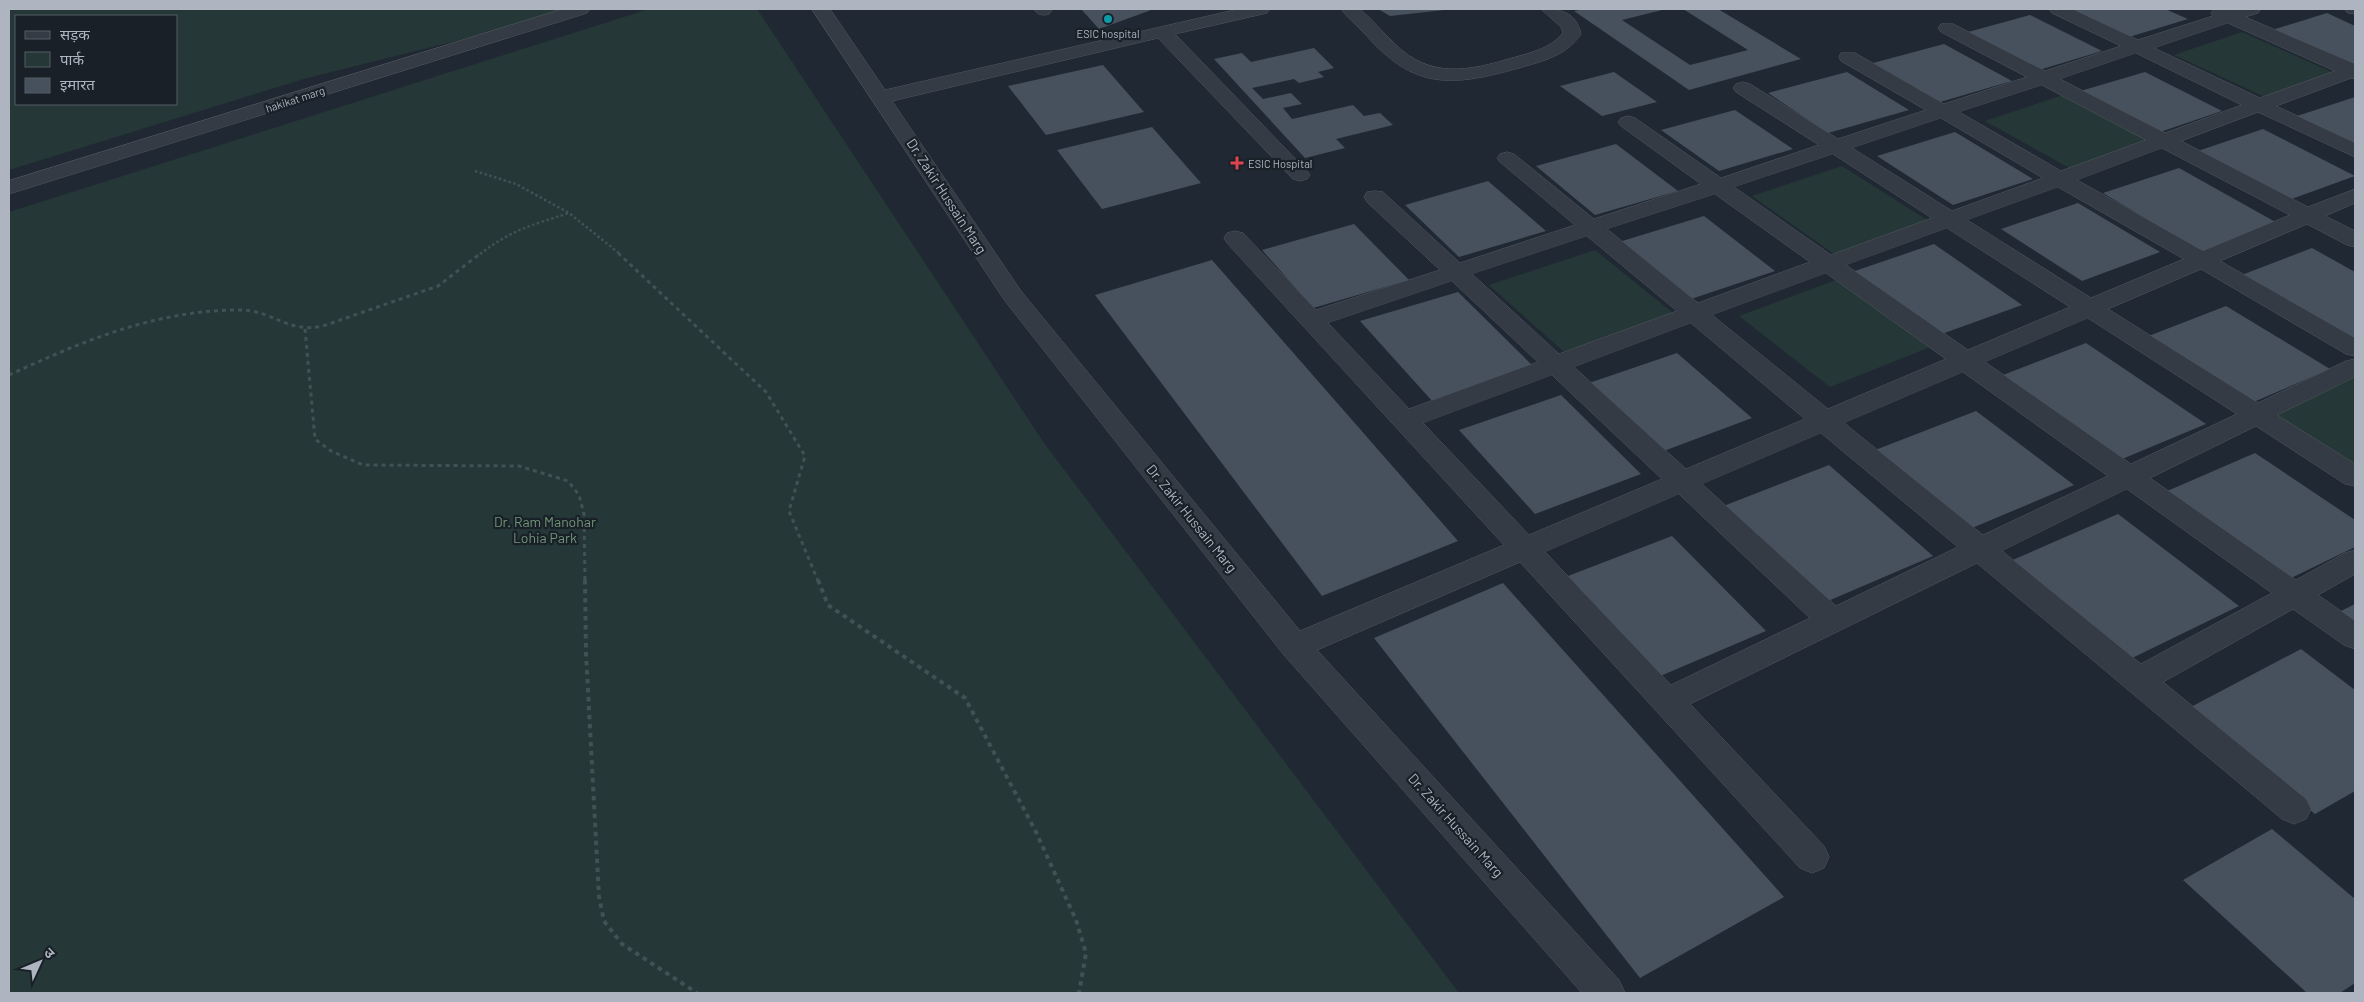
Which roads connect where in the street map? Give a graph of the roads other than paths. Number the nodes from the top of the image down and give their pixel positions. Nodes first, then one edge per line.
1 (514, 9) edge
2 (581, 9) edge
3 (821, 9) edge
4 (1261, 9) edge
5 (1350, 9) edge
6 (1550, 9) edge
7 (2058, 9) edge
8 (2252, 9) edge
9 (2219, 13) edge
10 (534, 23) junction
11 (1947, 28) dead end
12 (1161, 31) junction
13 (2137, 47) junction
14 (1848, 57) dead end
15 (2354, 71) edge
16 (2043, 78) junction
17 (1743, 88) dead end
18 (882, 97) junction
19 (2259, 105) junction
20 (1942, 112) junction
21 (1628, 122) dead end
22 (2163, 140) junction
23 (1835, 147) junction
24 (2355, 152) edge
25 (1507, 158) dead end
26 (1300, 175) dead end
27 (2060, 179) junction
28 (1718, 186) junction
29 (9, 188) edge
30 (2355, 195) edge
31 (1375, 196) dead end
32 (2308, 215) junction
33 (1949, 219) junction
34 (1592, 228) junction
35 (1235, 238) dead end
36 (2355, 240) edge
37 (2202, 260) junction
38 (1829, 264) junction
39 (1456, 272) junction
40 (2090, 308) junction
41 (1695, 313) junction
42 (1311, 320) junction
43 (2355, 348) edge
44 (1966, 361) junction
45 (1556, 364) junction
46 (2355, 367) edge
47 (2257, 415) junction
48 (1404, 420) junction
49 (1825, 421) junction
50 (2129, 477) junction
51 (2355, 477) edge
52 (1682, 481) junction
53 (1524, 548) junction
54 (1980, 549) junction
55 (2355, 561) edge
56 (2295, 594) junction
57 (1833, 621) junction
58 (2355, 637) edge
59 (1295, 646) junction
60 (2138, 680) junction
61 (1667, 701) junction
62 (2294, 810) dead end
63 (1812, 857) dead end
64 (1606, 993) edge

1 - 10 street
2 - 10 street, hakikat marg
3 - 18 street, Dr. Zakir Hussain Marg
4 - 12 street
5 - 6 street
7 - 13 street
8 - 9 street
9 - 13 street
9 - 15 street
10 - 29 street, hakikat marg
11 - 16 street
12 - 18 street
12 - 26 street
13 - 16 street
13 - 19 street
14 - 20 street
15 - 19 street
16 - 20 street
16 - 22 street
17 - 23 street
18 - 59 street, Dr. Zakir Hussain Marg
19 - 22 street
19 - 24 street
20 - 23 street
20 - 27 street
21 - 28 street
22 - 27 street
22 - 32 street
23 - 28 street
23 - 33 street
25 - 34 street
27 - 33 street
27 - 37 street
28 - 34 street
28 - 38 street
30 - 32 street
31 - 39 street
32 - 36 street
32 - 37 street
33 - 38 street
33 - 40 street
34 - 39 street
34 - 41 street
35 - 42 street
37 - 40 street
37 - 43 street
38 - 41 street
38 - 44 street
39 - 42 street
39 - 45 street
40 - 44 street
40 - 47 street
41 - 45 street
41 - 49 street
42 - 48 street
44 - 49 street
44 - 50 street
45 - 48 street
45 - 52 street
46 - 47 street
47 - 50 street
47 - 51 street
48 - 53 street
49 - 52 street
49 - 54 street
50 - 54 street
50 - 56 street
52 - 53 street
52 - 57 street
53 - 59 street
53 - 61 street
54 - 57 street
54 - 60 street
55 - 56 street
56 - 58 street
56 - 60 street
57 - 61 street
59 - 64 street, Dr. Zakir Hussain Marg
60 - 62 street
61 - 63 street

